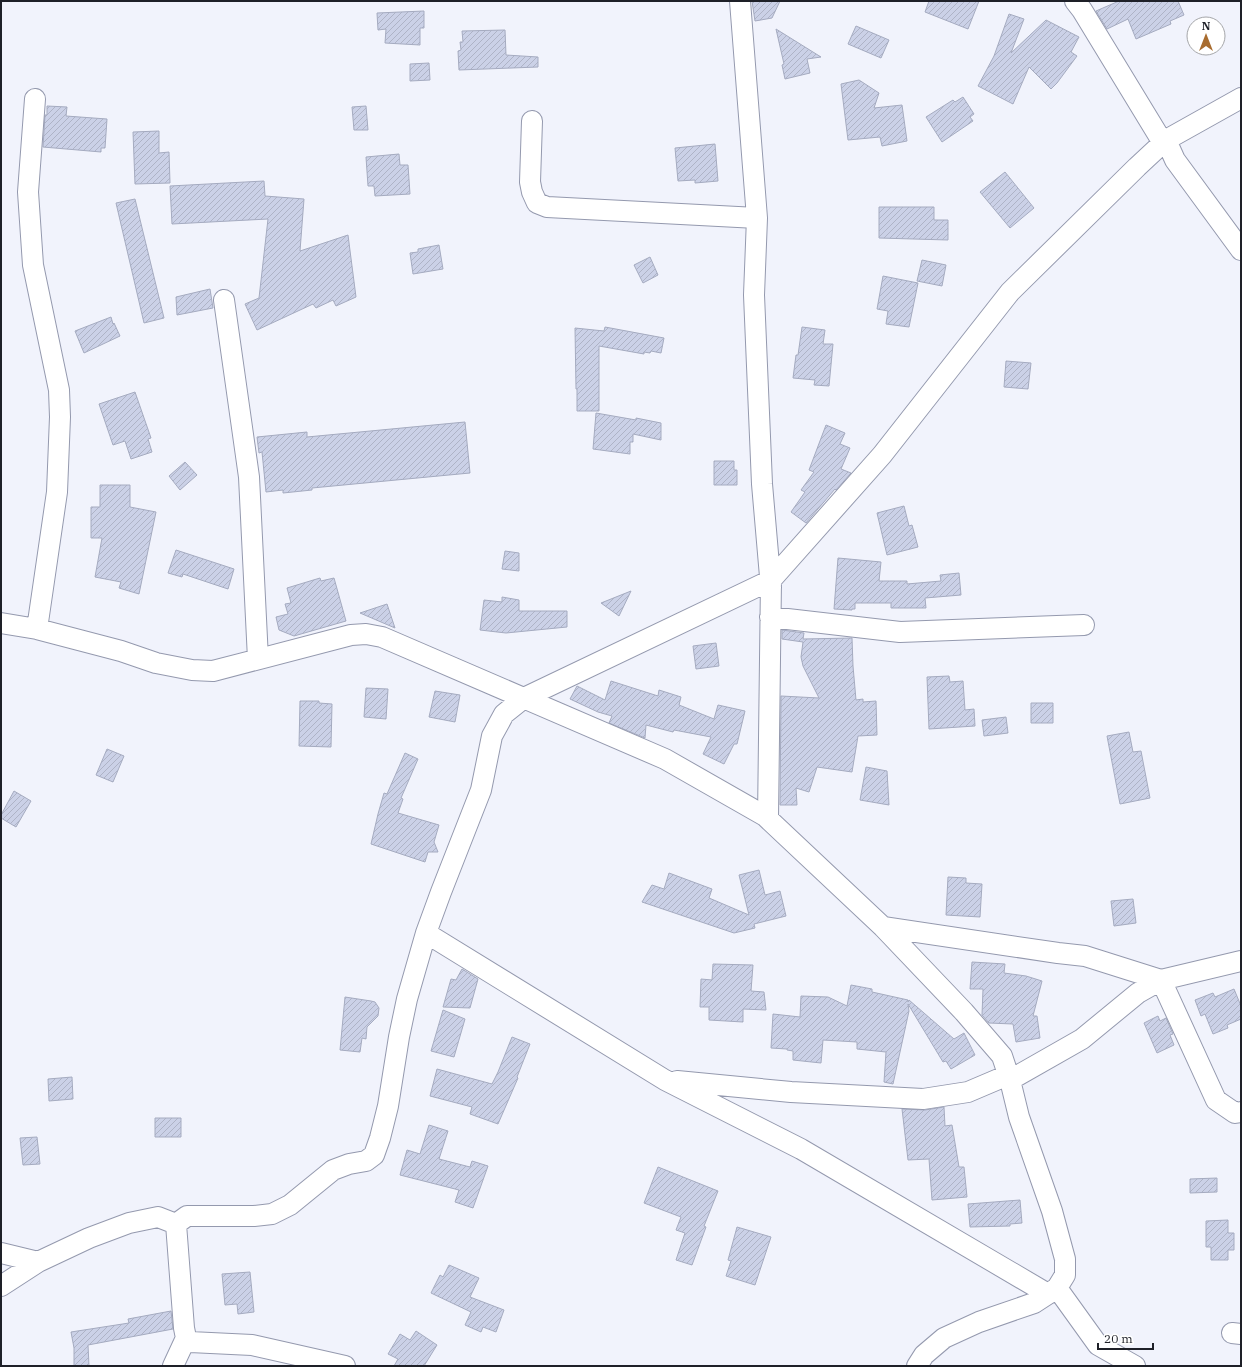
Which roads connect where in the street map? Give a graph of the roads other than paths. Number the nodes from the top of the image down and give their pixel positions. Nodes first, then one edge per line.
1 (740, 1) edge
2 (1075, 1) edge
3 (1241, 98) edge
4 (35, 99) dead end
5 (532, 121) dead end
6 (1164, 142) junction
7 (757, 218) junction
8 (1241, 250) edge
9 (224, 300) dead end
10 (771, 580) junction
11 (770, 617) junction
12 (1, 623) edge
13 (1084, 625) dead end
14 (37, 629) junction
15 (258, 659) junction
16 (524, 698) junction
17 (766, 817) junction
18 (883, 927) junction
19 (426, 933) junction
20 (1241, 961) edge
21 (1161, 980) junction
22 (1009, 1078) junction
23 (665, 1080) junction
24 (1241, 1112) edge
25 (176, 1224) junction
26 (1, 1253) edge
27 (38, 1262) junction
28 (1, 1286) edge
29 (1053, 1291) junction
30 (186, 1338) junction
31 (173, 1366) edge
32 (345, 1366) edge
33 (917, 1366) edge
34 (1135, 1366) edge

1 - 7 street
2 - 6 street
3 - 6 street
4 - 14 street
5 - 7 street
6 - 8 street
6 - 10 street
7 - 10 street
9 - 15 street
10 - 11 street
10 - 16 street
10 - 17 street
11 - 13 street
11 - 17 street
12 - 14 street
14 - 15 street
15 - 16 street
16 - 17 street
16 - 19 street
17 - 18 street
18 - 21 street
18 - 22 street
19 - 23 street
19 - 25 street
20 - 21 street
21 - 22 street
21 - 24 street
22 - 23 street
22 - 29 street
23 - 29 street
25 - 27 street
25 - 30 street
26 - 27 street
27 - 28 street
29 - 33 street
29 - 34 street
30 - 31 street
30 - 32 street

